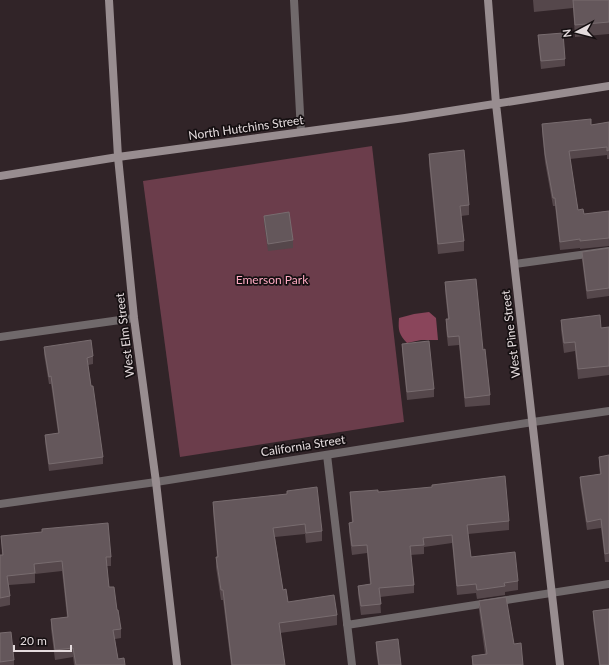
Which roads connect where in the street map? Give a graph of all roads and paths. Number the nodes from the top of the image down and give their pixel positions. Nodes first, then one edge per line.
1 (109, 0) edge
2 (294, 0) edge
3 (488, 0) edge
4 (609, 86) edge
5 (496, 104) junction
6 (301, 132) junction
7 (118, 158) junction
8 (0, 176) edge
9 (609, 251) edge
10 (515, 264) junction
11 (134, 318) junction
12 (0, 337) edge
13 (609, 411) edge
14 (533, 422) junction
15 (327, 455) junction
16 (156, 482) junction
17 (0, 504) edge
18 (609, 584) edge
19 (552, 592) junction
20 (347, 625) junction
21 (177, 665) edge
22 (352, 665) edge
23 (560, 665) edge

1 - 7 street, West Elm Street
2 - 6 street
3 - 5 street, West Pine Street
4 - 5 street, North Hutchins Street
5 - 6 street, North Hutchins Street
5 - 10 street, West Pine Street
6 - 7 street, North Hutchins Street
7 - 8 street, North Hutchins Street
7 - 11 street, West Elm Street
9 - 10 street
10 - 14 street, West Pine Street
11 - 12 street
11 - 16 street, West Elm Street
13 - 14 street, California Street
14 - 15 street, California Street
14 - 19 street, West Pine Street
15 - 16 street, California Street
15 - 20 street
16 - 17 street, California Street
16 - 21 street, West Elm Street
18 - 19 street
19 - 20 street
19 - 23 street, West Pine Street
20 - 22 street

